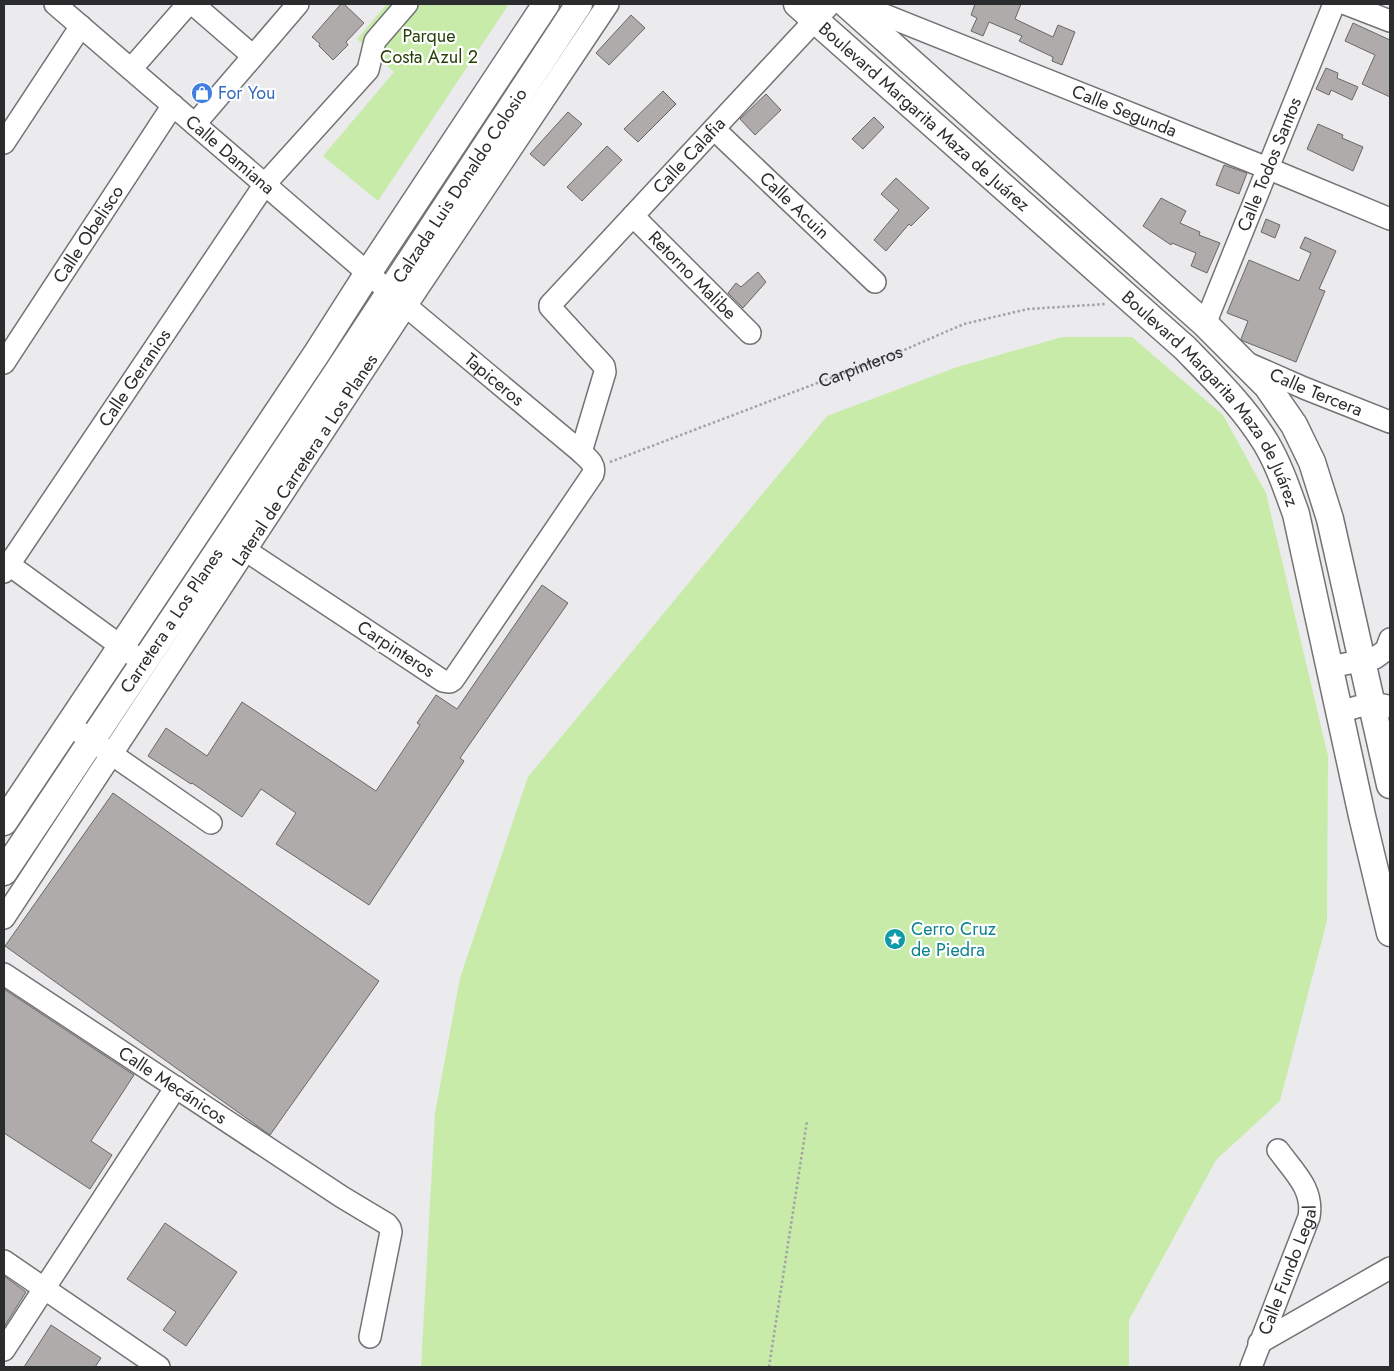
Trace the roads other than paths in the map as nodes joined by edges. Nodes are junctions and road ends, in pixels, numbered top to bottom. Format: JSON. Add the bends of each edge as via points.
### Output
{"nodes":[{"id":1,"x":188,"y":4,"type":"edge"},
{"id":2,"x":193,"y":4,"type":"edge"},
{"id":3,"x":298,"y":4,"type":"edge"},
{"id":4,"x":407,"y":4,"type":"edge"},
{"id":5,"x":546,"y":4,"type":"edge"},
{"id":6,"x":579,"y":4,"type":"edge"},
{"id":7,"x":608,"y":4,"type":"edge"},
{"id":8,"x":846,"y":4,"type":"edge"},
{"id":9,"x":857,"y":4,"type":"edge"},
{"id":10,"x":1334,"y":4,"type":"edge"},
{"id":11,"x":1346,"y":4,"type":"edge"},
{"id":12,"x":814,"y":9,"type":"edge"},
{"id":13,"x":71,"y":12,"type":"edge"},
{"id":14,"x":1390,"y":21,"type":"edge"},
{"id":15,"x":253,"y":56,"type":"junction"},
{"id":16,"x":131,"y":69,"type":"junction"},
{"id":17,"x":173,"y":105,"type":"junction"},
{"id":18,"x":195,"y":124,"type":"junction"},
{"id":19,"x":714,"y":129,"type":"junction"},
{"id":20,"x":4,"y":143,"type":"edge"},
{"id":21,"x":1267,"y":168,"type":"junction"},
{"id":22,"x":265,"y":184,"type":"junction"},
{"id":23,"x":633,"y":216,"type":"junction"},
{"id":24,"x":1390,"y":219,"type":"edge"},
{"id":25,"x":368,"y":273,"type":"junction"},
{"id":26,"x":875,"y":282,"type":"dead end"},
{"id":27,"x":398,"y":299,"type":"junction"},
{"id":28,"x":1205,"y":324,"type":"junction"},
{"id":29,"x":750,"y":333,"type":"dead end"},
{"id":30,"x":317,"y":353,"type":"joint"},
{"id":31,"x":1242,"y":360,"type":"junction"},
{"id":32,"x":4,"y":363,"type":"edge"},
{"id":33,"x":340,"y":368,"type":"joint"},
{"id":34,"x":1390,"y":422,"type":"edge"},
{"id":35,"x":581,"y":452,"type":"junction"},
{"id":36,"x":236,"y":544,"type":"junction"},
{"id":37,"x":5,"y":565,"type":"edge"},
{"id":38,"x":1390,"y":639,"type":"edge"},
{"id":39,"x":120,"y":646,"type":"junction"},
{"id":40,"x":1361,"y":662,"type":"junction"},
{"id":41,"x":144,"y":663,"type":"junction"},
{"id":42,"x":1330,"y":667,"type":"junction"},
{"id":43,"x":1380,"y":705,"type":"edge"},
{"id":44,"x":1340,"y":712,"type":"junction"},
{"id":45,"x":68,"y":724,"type":"junction"},
{"id":46,"x":101,"y":746,"type":"junction"},
{"id":47,"x":1390,"y":785,"type":"edge"},
{"id":48,"x":4,"y":822,"type":"edge"},
{"id":49,"x":211,"y":823,"type":"dead end"},
{"id":50,"x":4,"y":872,"type":"edge"},
{"id":51,"x":4,"y":918,"type":"edge"},
{"id":52,"x":1390,"y":933,"type":"edge"},
{"id":53,"x":4,"y":974,"type":"edge"},
{"id":54,"x":176,"y":1087,"type":"junction"},
{"id":55,"x":1278,"y":1150,"type":"dead end"},
{"id":56,"x":4,"y":1261,"type":"edge"},
{"id":57,"x":1390,"y":1268,"type":"edge"},
{"id":58,"x":45,"y":1289,"type":"junction"},
{"id":59,"x":370,"y":1337,"type":"dead end"},
{"id":60,"x":1260,"y":1343,"type":"junction"},
{"id":61,"x":4,"y":1350,"type":"edge"},
{"id":62,"x":159,"y":1367,"type":"edge"},
{"id":63,"x":1252,"y":1367,"type":"edge"}],
"edges":[{"from":1,"to":16,"type":"street"},
{"from":2,"to":15,"type":"street"},
{"from":3,"to":15,"type":"street"},
{"from":4,"to":22,"type":"street","name":"Calle Geranios","via":[[375,41],[368,70]]},
{"from":5,"to":25,"type":"main road","name":"Calzada Luis Donaldo Colosio"},
{"from":6,"to":27,"type":"main road","name":"Calzada Luis Donaldo Colosio"},
{"from":7,"to":27,"type":"street","name":"Lateral de Carretera a Los Planes"},
{"from":8,"to":28,"type":"main road","name":"Boulevard Margarita Maza de Juárez"},
{"from":9,"to":21,"type":"street","name":"Calle Segunda"},
{"from":10,"to":21,"type":"street","name":"Calle Todos Santos"},
{"from":11,"to":14,"type":"street"},
{"from":12,"to":19,"type":"street","name":"Calle Calafia"},
{"from":12,"to":42,"type":"main road","name":"Boulevard Margarita Maza de Juárez","via":[[1185,348],[1235,401],[1265,442],[1283,477],[1296,514]]},
{"from":13,"to":16,"type":"street","name":"Calle Damiana"},
{"from":13,"to":20,"type":"street"},
{"from":15,"to":18,"type":"street"},
{"from":16,"to":17,"type":"street","name":"Calle Damiana"},
{"from":17,"to":18,"type":"street","name":"Calle Damiana"},
{"from":17,"to":32,"type":"street","name":"Calle Obelisco"},
{"from":18,"to":22,"type":"street","name":"Calle Damiana"},
{"from":19,"to":23,"type":"street","name":"Calle Calafia"},
{"from":19,"to":26,"type":"street","name":"Calle Acuin"},
{"from":21,"to":24,"type":"street","name":"Calle Segunda"},
{"from":21,"to":28,"type":"street","name":"Calle Todos Santos"},
{"from":22,"to":25,"type":"street","name":"Calle Damiana"},
{"from":22,"to":37,"type":"street","name":"Calle Geranios"},
{"from":23,"to":29,"type":"street","name":"Retorno Malibe"},
{"from":23,"to":35,"type":"street","name":"Calle Calafia","via":[[550,303],[550,307],[604,366],[605,372]]},
{"from":25,"to":27,"type":"street","name":"Calle Damiana"},
{"from":25,"to":30,"type":"main road","name":"Calzada Luis Donaldo Colosio"},
{"from":27,"to":33,"type":"main road","name":"Calzada Luis Donaldo Colosio"},
{"from":27,"to":35,"type":"street","name":"Tapiceros"},
{"from":27,"to":36,"type":"street","name":"Lateral de Carretera a Los Planes"},
{"from":28,"to":31,"type":"main road","name":"Boulevard Margarita Maza de Juárez"},
{"from":30,"to":39,"type":"main road","name":"Carretera a Los Planes"},
{"from":31,"to":34,"type":"street","name":"Calle Tercera"},
{"from":31,"to":40,"type":"main road","name":"Boulevard Margarita Maza de Juárez","via":[[1267,386],[1289,417],[1312,462],[1330,519]]},
{"from":33,"to":36,"type":"main road","name":"Carretera a Los Planes"},
{"from":35,"to":36,"type":"street","name":"Carpinteros","via":[[593,464],[593,474],[450,682]]},
{"from":36,"to":41,"type":"main road","name":"Carretera a Los Planes"},
{"from":36,"to":46,"type":"street","name":"Lateral de Carretera a Los Planes"},
{"from":37,"to":39,"type":"street"},
{"from":38,"to":40,"type":"street","via":[[1381,654]]},
{"from":39,"to":41,"type":"street"},
{"from":39,"to":45,"type":"main road","name":"Carretera a Los Planes"},
{"from":40,"to":42,"type":"street"},
{"from":40,"to":43,"type":"main road","name":"Boulevard Margarita Maza de Juárez"},
{"from":41,"to":46,"type":"main road","name":"Carretera a Los Planes"},
{"from":42,"to":44,"type":"main road","name":"Boulevard Margarita Maza de Juárez"},
{"from":43,"to":44,"type":"street"},
{"from":43,"to":47,"type":"main road","name":"Boulevard Margarita Maza de Juárez"},
{"from":44,"to":52,"type":"main road","name":"Boulevard Margarita Maza de Juárez"},
{"from":45,"to":46,"type":"street"},
{"from":45,"to":48,"type":"main road","name":"Carretera a Los Planes"},
{"from":46,"to":49,"type":"street"},
{"from":46,"to":50,"type":"main road","name":"Carretera a Los Planes"},
{"from":46,"to":51,"type":"street","name":"Lateral de Carretera a Los Planes"},
{"from":53,"to":54,"type":"street","name":"Calle Mecánicos"},
{"from":54,"to":58,"type":"street"},
{"from":54,"to":59,"type":"street","name":"Calle Mecánicos","via":[[387,1224],[390,1228]]},
{"from":55,"to":60,"type":"street","name":"Calle Fundo Legal","via":[[1308,1190],[1311,1208]]},
{"from":56,"to":58,"type":"street"},
{"from":57,"to":60,"type":"street"},
{"from":58,"to":61,"type":"street"},
{"from":58,"to":62,"type":"street"},
{"from":60,"to":63,"type":"street","name":"Calle Fundo Legal"}]}
